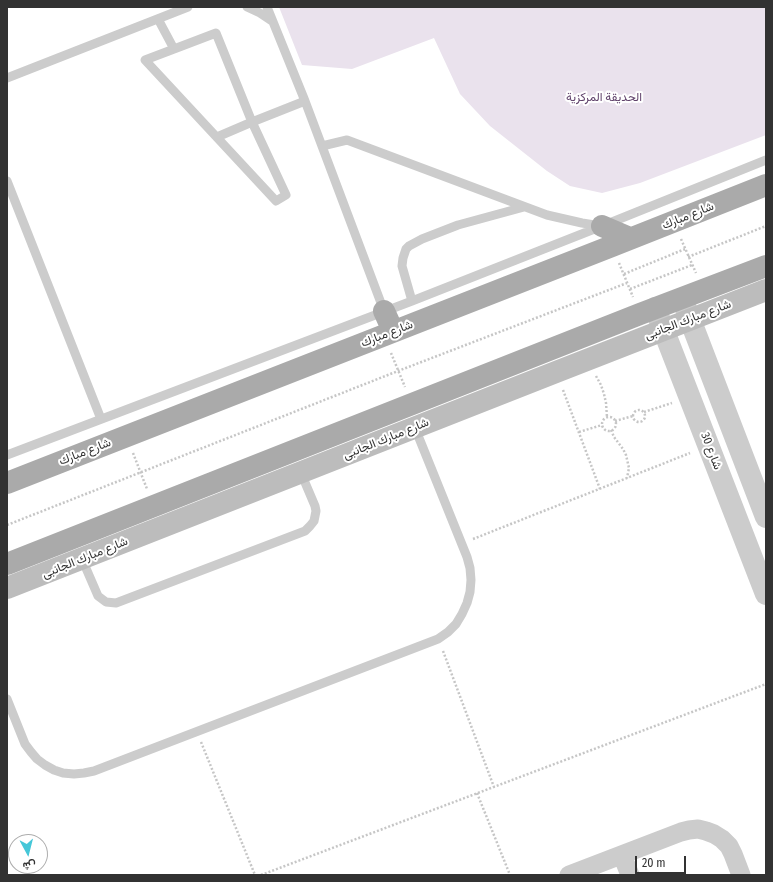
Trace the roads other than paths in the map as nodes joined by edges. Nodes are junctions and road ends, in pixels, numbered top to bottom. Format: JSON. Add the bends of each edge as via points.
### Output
{"nodes":[{"id":1,"x":188,"y":7,"type":"edge"},
{"id":2,"x":247,"y":7,"type":"edge"},
{"id":3,"x":267,"y":7,"type":"edge"},
{"id":4,"x":158,"y":19,"type":"junction"},
{"id":5,"x":272,"y":21,"type":"junction"},
{"id":6,"x":174,"y":49,"type":"junction"},
{"id":7,"x":7,"y":78,"type":"edge"},
{"id":8,"x":305,"y":101,"type":"junction"},
{"id":9,"x":252,"y":122,"type":"junction"},
{"id":10,"x":217,"y":137,"type":"junction"},
{"id":11,"x":322,"y":146,"type":"junction"},
{"id":12,"x":766,"y":160,"type":"edge"},
{"id":13,"x":7,"y":181,"type":"edge"},
{"id":14,"x":766,"y":185,"type":"edge"},
{"id":15,"x":524,"y":206,"type":"junction"},
{"id":16,"x":602,"y":226,"type":"junction"},
{"id":17,"x":621,"y":242,"type":"junction"},
{"id":18,"x":766,"y":266,"type":"edge"},
{"id":19,"x":766,"y":290,"type":"edge"},
{"id":20,"x":682,"y":298,"type":"junction"},
{"id":21,"x":412,"y":301,"type":"junction"},
{"id":22,"x":384,"y":311,"type":"junction"},
{"id":23,"x":648,"y":311,"type":"junction"},
{"id":24,"x":690,"y":320,"type":"junction"},
{"id":25,"x":664,"y":330,"type":"junction"},
{"id":26,"x":389,"y":333,"type":"junction"},
{"id":27,"x":101,"y":419,"type":"junction"},
{"id":28,"x":415,"y":427,"type":"junction"},
{"id":29,"x":7,"y":455,"type":"edge"},
{"id":30,"x":301,"y":473,"type":"junction"},
{"id":31,"x":7,"y":483,"type":"edge"},
{"id":32,"x":766,"y":517,"type":"edge"},
{"id":33,"x":82,"y":559,"type":"junction"},
{"id":34,"x":7,"y":564,"type":"edge"},
{"id":35,"x":7,"y":588,"type":"edge"},
{"id":36,"x":766,"y":594,"type":"edge"},
{"id":37,"x":7,"y":699,"type":"edge"},
{"id":38,"x":622,"y":855,"type":"junction"},
{"id":39,"x":569,"y":875,"type":"edge"},
{"id":40,"x":630,"y":875,"type":"edge"},
{"id":41,"x":741,"y":875,"type":"edge"}],
"edges":[{"from":1,"to":4,"type":"lane"},
{"from":2,"to":5,"type":"lane"},
{"from":3,"to":5,"type":"lane"},
{"from":4,"to":6,"type":"lane"},
{"from":4,"to":7,"type":"lane"},
{"from":5,"to":8,"type":"lane"},
{"from":6,"to":9,"type":"lane","via":[[216,33]]},
{"from":6,"to":10,"type":"lane","via":[[145,60]]},
{"from":8,"to":9,"type":"lane"},
{"from":8,"to":11,"type":"lane"},
{"from":9,"to":10,"type":"lane"},
{"from":9,"to":10,"type":"lane","via":[[286,195],[276,201]]},
{"from":11,"to":15,"type":"lane","via":[[347,140]]},
{"from":11,"to":22,"type":"lane"},
{"from":12,"to":16,"type":"lane"},
{"from":13,"to":27,"type":"lane"},
{"from":14,"to":17,"type":"main road","name":"شارع مبارك"},
{"from":15,"to":16,"type":"lane","via":[[547,215]]},
{"from":15,"to":21,"type":"lane","via":[[458,225],[409,246],[402,266]]},
{"from":16,"to":17,"type":"main road"},
{"from":16,"to":21,"type":"lane"},
{"from":17,"to":26,"type":"main road","name":"شارع مبارك"},
{"from":18,"to":20,"type":"main road"},
{"from":19,"to":24,"type":"main road","name":"شارع مبارك الجانبى"},
{"from":20,"to":23,"type":"main road"},
{"from":20,"to":24,"type":"street"},
{"from":21,"to":22,"type":"lane"},
{"from":22,"to":26,"type":"main road"},
{"from":22,"to":27,"type":"lane"},
{"from":23,"to":25,"type":"street","name":"شارع 30"},
{"from":23,"to":34,"type":"main road"},
{"from":24,"to":25,"type":"main road","name":"شارع مبارك الجانبى"},
{"from":24,"to":32,"type":"street"},
{"from":25,"to":28,"type":"main road","name":"شارع مبارك الجانبى"},
{"from":25,"to":36,"type":"street","name":"شارع 30"},
{"from":26,"to":31,"type":"main road","name":"شارع مبارك"},
{"from":27,"to":29,"type":"lane"},
{"from":28,"to":30,"type":"main road","name":"شارع مبارك الجانبى"},
{"from":28,"to":37,"type":"lane","via":[[468,557],[470,568],[470,592],[467,603],[459,619],[438,639],[84,774],[63,773],[37,759],[26,744]]},
{"from":30,"to":33,"type":"main road","name":"شارع مبارك الجانبى"},
{"from":30,"to":33,"type":"lane","via":[[316,511],[310,526],[297,534],[116,603],[106,602],[98,596]]},
{"from":33,"to":35,"type":"main road","name":"شارع مبارك الجانبى"},
{"from":38,"to":39,"type":"street"},
{"from":38,"to":40,"type":"street"},
{"from":38,"to":41,"type":"street","via":[[681,832],[702,830],[714,834],[729,846]]}]}
